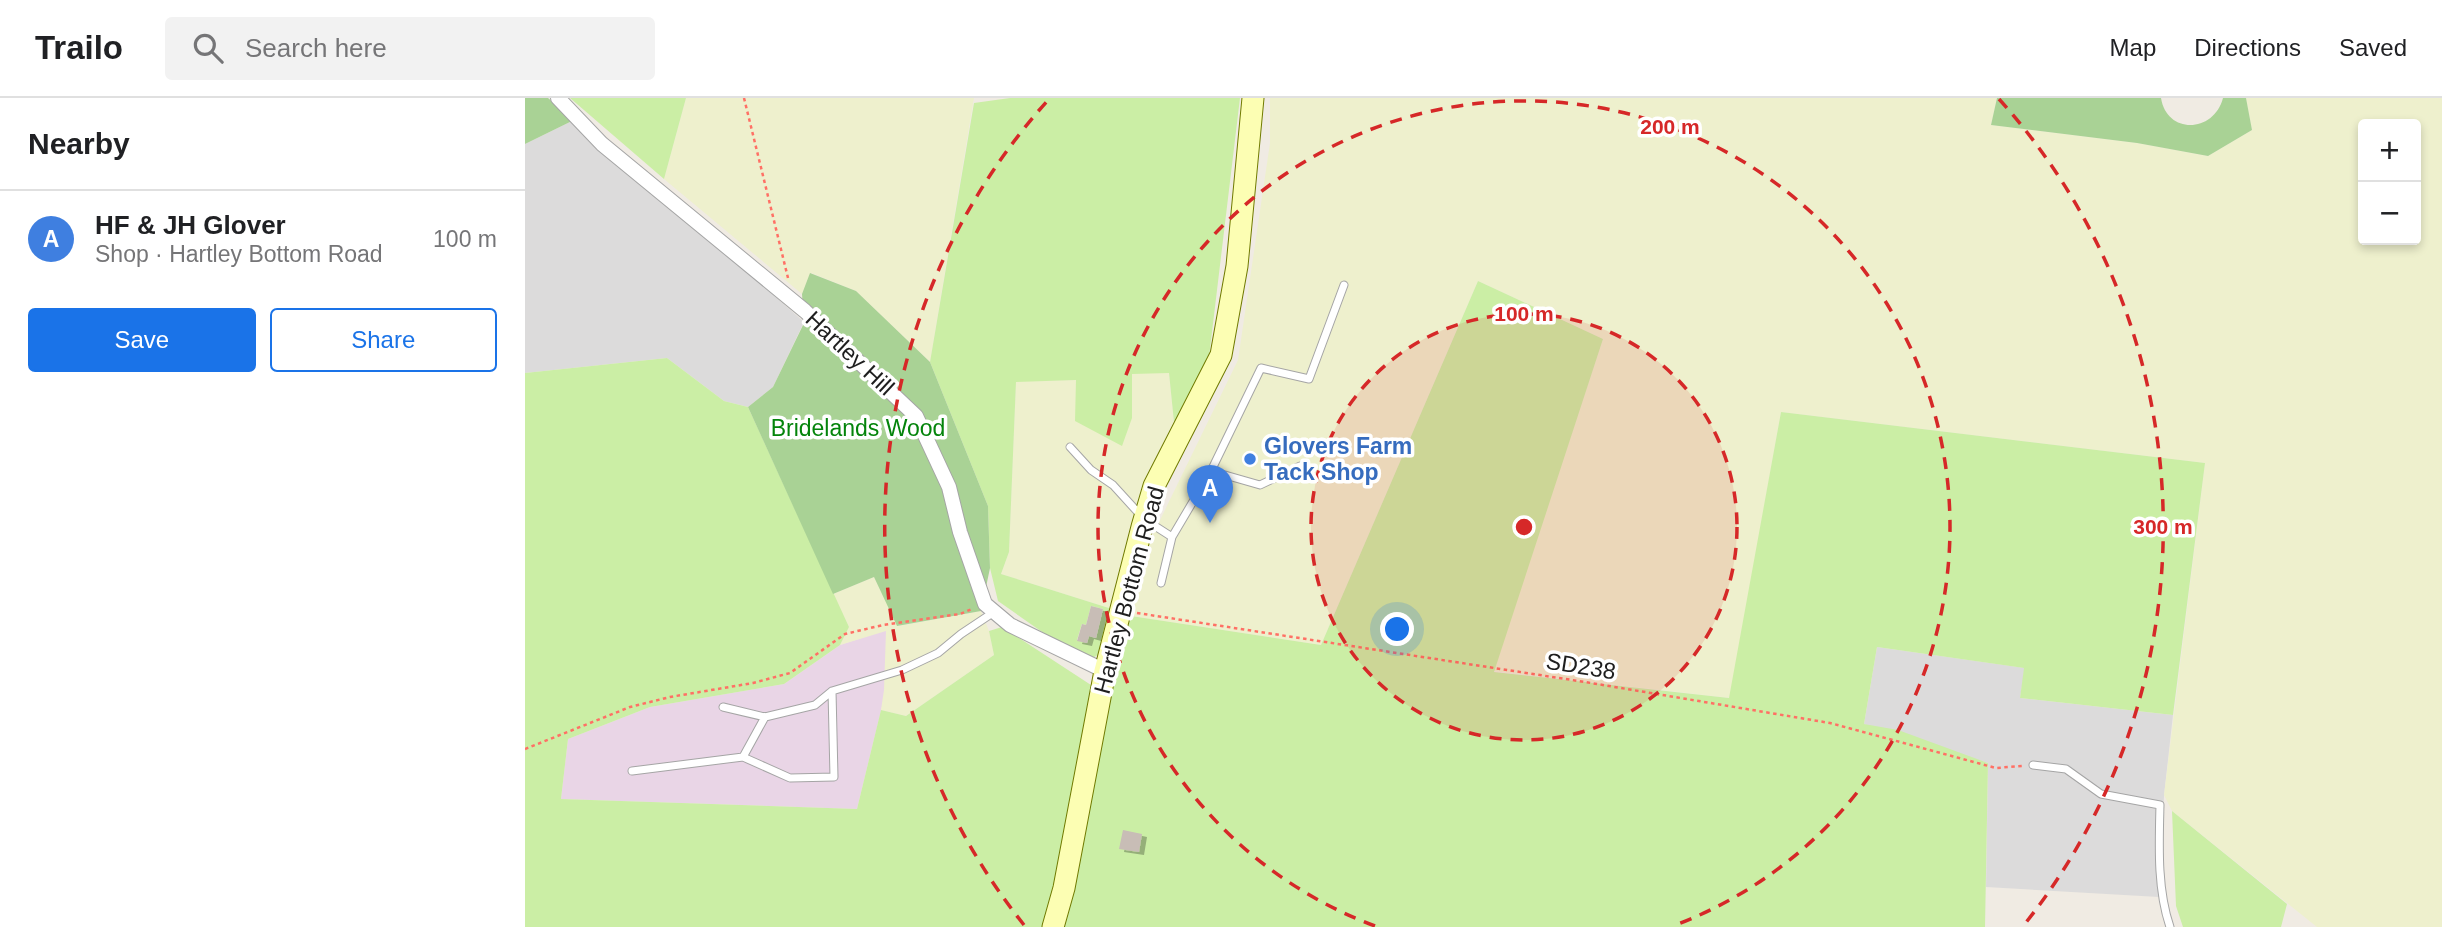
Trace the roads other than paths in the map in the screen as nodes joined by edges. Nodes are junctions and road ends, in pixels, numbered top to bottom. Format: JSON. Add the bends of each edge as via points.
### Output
{"nodes":[{"id":1,"x":558,"y":98,"type":"edge"},
{"id":2,"x":1253,"y":98,"type":"edge"},
{"id":3,"x":1343,"y":285,"type":"dead end"},
{"id":4,"x":1070,"y":447,"type":"dead end"},
{"id":5,"x":1300,"y":466,"type":"dead end"},
{"id":6,"x":1211,"y":471,"type":"junction"},
{"id":7,"x":1144,"y":519,"type":"junction"},
{"id":8,"x":1172,"y":537,"type":"junction"},
{"id":9,"x":1161,"y":583,"type":"dead end"},
{"id":10,"x":990,"y":608,"type":"junction"},
{"id":11,"x":1105,"y":671,"type":"junction"},
{"id":12,"x":832,"y":691,"type":"junction"},
{"id":13,"x":723,"y":707,"type":"dead end"},
{"id":14,"x":765,"y":717,"type":"junction"},
{"id":15,"x":743,"y":757,"type":"junction"},
{"id":16,"x":2033,"y":765,"type":"road end"},
{"id":17,"x":632,"y":771,"type":"dead end"},
{"id":18,"x":1053,"y":927,"type":"edge"},
{"id":19,"x":2170,"y":927,"type":"edge"}],
"edges":[{"from":1,"to":10,"type":"street","name":"Hartley Hill","via":[[603,144],[788,297],[916,416],[949,487],[960,532]]},
{"from":2,"to":7,"type":"street","name":"Hartley Bottom Road","via":[[1237,266],[1221,355],[1154,486]]},
{"from":3,"to":6,"type":"lane","via":[[1309,379],[1261,368]]},
{"from":4,"to":7,"type":"lane"},
{"from":5,"to":6,"type":"lane","via":[[1260,485]]},
{"from":6,"to":8,"type":"lane"},
{"from":7,"to":8,"type":"lane"},
{"from":7,"to":11,"type":"street","name":"Hartley Bottom Road"},
{"from":8,"to":9,"type":"lane"},
{"from":10,"to":11,"type":"street","via":[[1010,625]]},
{"from":10,"to":12,"type":"lane","via":[[938,653],[902,670]]},
{"from":11,"to":18,"type":"street","name":"Hartley Bottom Road","via":[[1065,888]]},
{"from":12,"to":14,"type":"lane","via":[[815,705]]},
{"from":12,"to":15,"type":"lane","via":[[834,776],[790,778]]},
{"from":13,"to":14,"type":"lane"},
{"from":14,"to":15,"type":"lane"},
{"from":15,"to":17,"type":"lane"},
{"from":16,"to":19,"type":"lane","via":[[2066,769],[2101,794],[2160,805],[2160,860]]}]}
